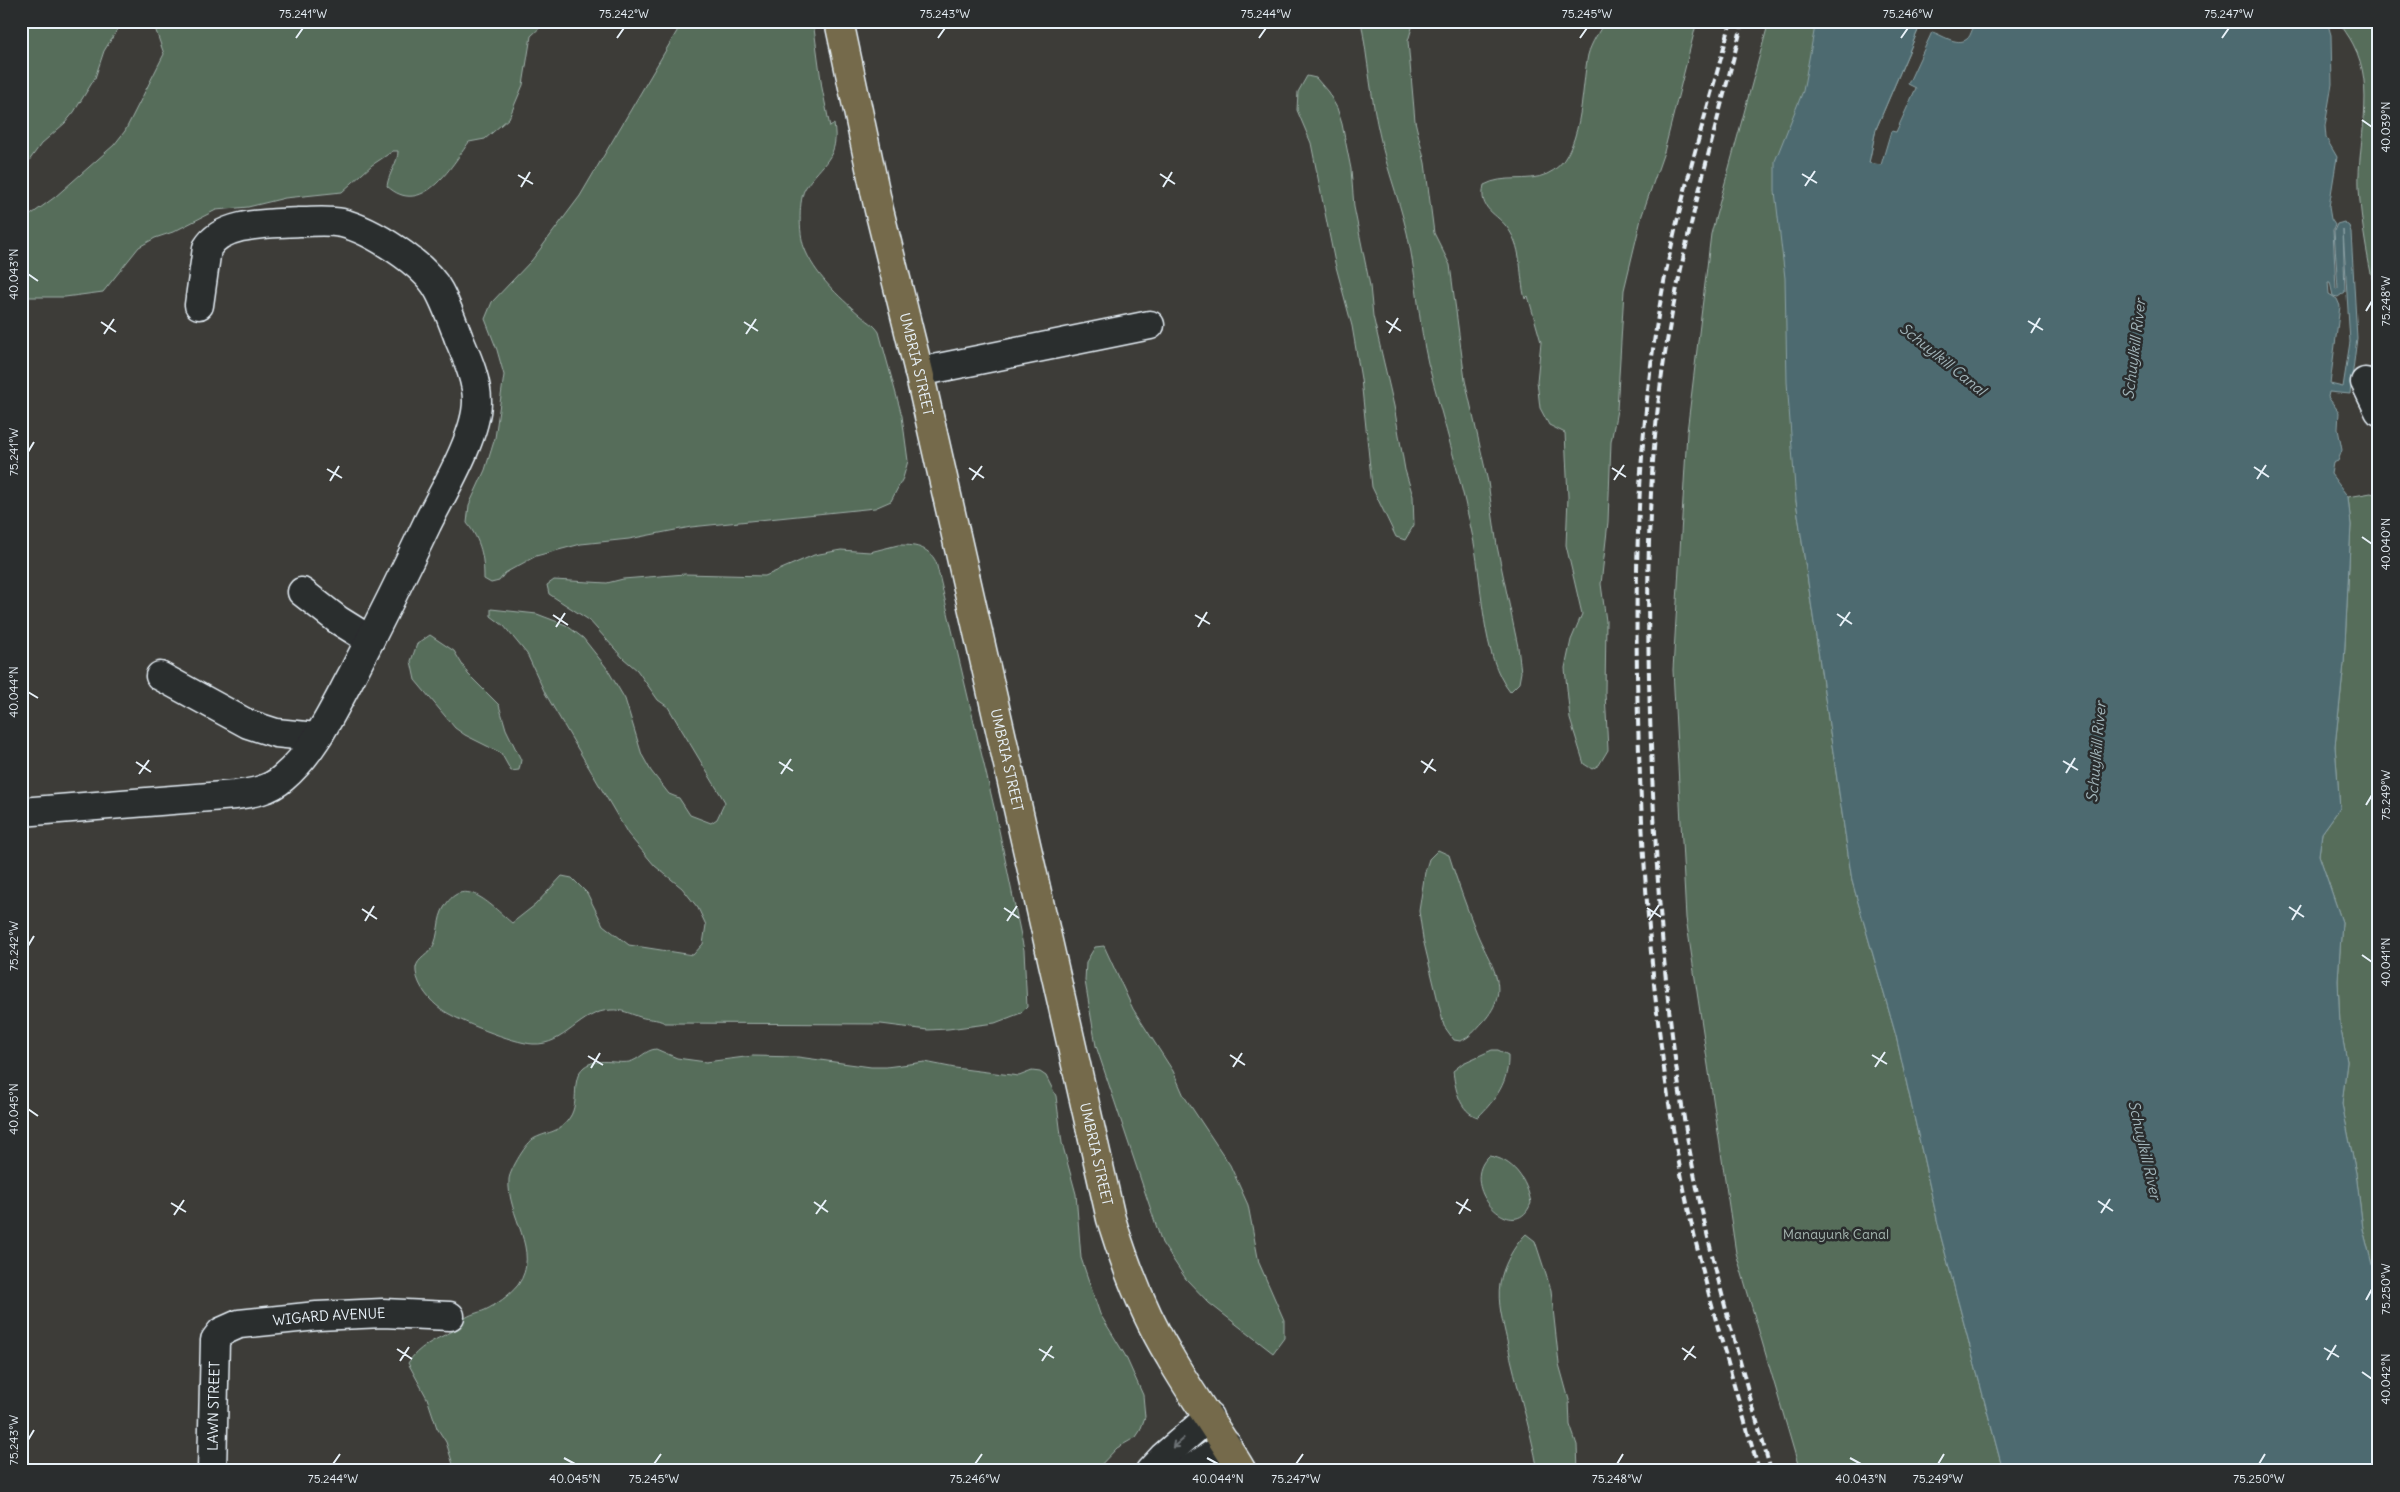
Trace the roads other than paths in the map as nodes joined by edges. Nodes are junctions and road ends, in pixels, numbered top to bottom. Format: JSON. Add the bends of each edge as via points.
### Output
{"nodes":[{"id":1,"x":839,"y":21,"type":"edge"},
{"id":2,"x":199,"y":305,"type":"dead end"},
{"id":3,"x":1150,"y":325,"type":"dead end"},
{"id":4,"x":919,"y":372,"type":"junction"},
{"id":5,"x":2366,"y":382,"type":"dead end"},
{"id":6,"x":2379,"y":412,"type":"edge"},
{"id":7,"x":302,"y":592,"type":"dead end"},
{"id":8,"x":370,"y":640,"type":"junction"},
{"id":9,"x":160,"y":676,"type":"dead end"},
{"id":10,"x":316,"y":737,"type":"junction"},
{"id":11,"x":21,"y":812,"type":"edge"},
{"id":12,"x":450,"y":1316,"type":"dead end"},
{"id":13,"x":215,"y":1340,"type":"joint"},
{"id":14,"x":1209,"y":1417,"type":"junction"},
{"id":15,"x":1227,"y":1445,"type":"junction"},
{"id":16,"x":212,"y":1471,"type":"edge"},
{"id":17,"x":1150,"y":1471,"type":"edge"},
{"id":18,"x":1187,"y":1471,"type":"edge"},
{"id":19,"x":1242,"y":1471,"type":"edge"}],
"edges":[{"from":1,"to":4,"type":"main road","name":"UMBRIA STREET","via":[[879,210]]},
{"from":2,"to":8,"type":"street","via":[[207,248],[217,236],[247,227],[297,222],[329,221],[354,227],[384,242],[415,265],[439,290],[466,357],[477,400],[475,417],[460,456]]},
{"from":3,"to":4,"type":"street"},
{"from":4,"to":14,"type":"main road","name":"UMBRIA STREET","via":[[1111,1220],[1149,1318]]},
{"from":5,"to":6,"type":"street"},
{"from":7,"to":8,"type":"street"},
{"from":8,"to":10,"type":"street"},
{"from":9,"to":10,"type":"street","via":[[248,724],[276,732]]},
{"from":10,"to":11,"type":"street","via":[[282,780],[261,790],[235,795]]},
{"from":12,"to":13,"type":"street","name":"WIGARD AVENUE","via":[[383,1313],[317,1316],[240,1324],[221,1332]]},
{"from":13,"to":16,"type":"street","name":"LAWN STREET"},
{"from":14,"to":15,"type":"main road","name":"UMBRIA STREET"},
{"from":14,"to":17,"type":"street","one_way":true},
{"from":15,"to":18,"type":"street"},
{"from":15,"to":19,"type":"main road","name":"UMBRIA STREET"}]}
